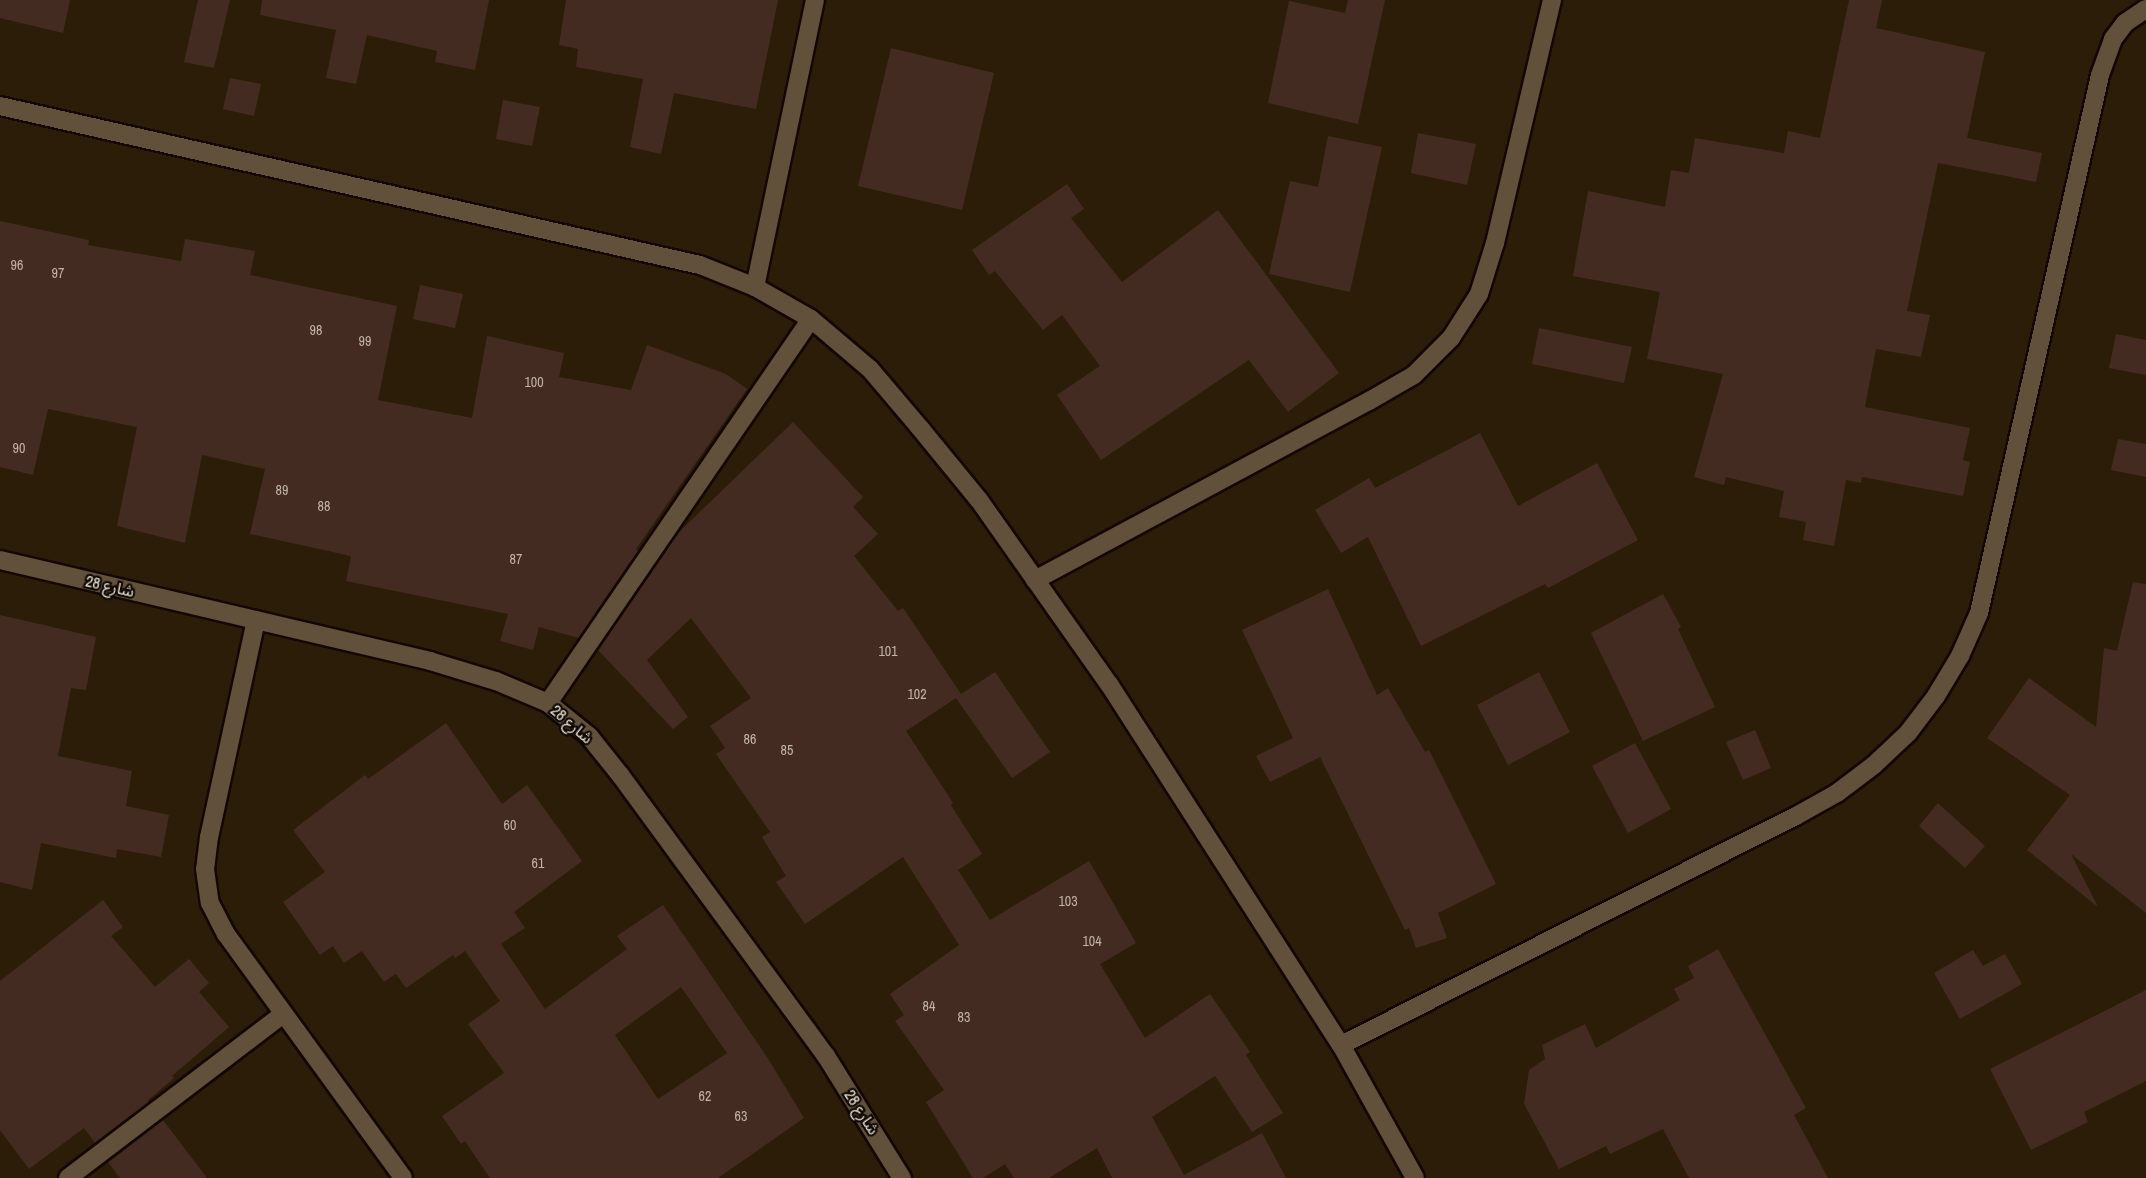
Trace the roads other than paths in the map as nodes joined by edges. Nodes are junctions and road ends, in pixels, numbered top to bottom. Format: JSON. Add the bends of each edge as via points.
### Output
{"nodes":[{"id":1,"x":815,"y":0,"type":"edge"},
{"id":2,"x":1552,"y":0,"type":"edge"},
{"id":3,"x":2146,"y":9,"type":"edge"},
{"id":4,"x":0,"y":106,"type":"edge"},
{"id":5,"x":755,"y":287,"type":"junction"},
{"id":6,"x":811,"y":319,"type":"junction"},
{"id":7,"x":0,"y":560,"type":"edge"},
{"id":8,"x":1035,"y":580,"type":"junction"},
{"id":9,"x":256,"y":620,"type":"junction"},
{"id":10,"x":548,"y":703,"type":"junction"},
{"id":11,"x":283,"y":1014,"type":"junction"},
{"id":12,"x":1341,"y":1045,"type":"junction"},
{"id":13,"x":68,"y":1178,"type":"edge"},
{"id":14,"x":403,"y":1178,"type":"edge"},
{"id":15,"x":902,"y":1178,"type":"edge"},
{"id":16,"x":1415,"y":1178,"type":"edge"}],
"edges":[{"from":1,"to":5,"type":"street"},
{"from":2,"to":8,"type":"street","via":[[1495,243],[1479,294],[1451,338],[1414,375]]},
{"from":3,"to":12,"type":"street","via":[[2125,23],[2113,39],[2100,75],[1979,613],[1960,656],[1908,733],[1837,793],[1796,816]]},
{"from":4,"to":5,"type":"street","via":[[700,265]]},
{"from":5,"to":6,"type":"street"},
{"from":6,"to":8,"type":"street","via":[[870,369],[979,500]]},
{"from":6,"to":10,"type":"street"},
{"from":7,"to":9,"type":"street","name":"شارع 28"},
{"from":8,"to":12,"type":"street","via":[[1109,684]]},
{"from":9,"to":10,"type":"street","name":"شارع 28","via":[[430,661],[496,681]]},
{"from":9,"to":11,"type":"street","via":[[205,868],[210,903],[226,934]]},
{"from":10,"to":15,"type":"street","name":"شارع 28","via":[[589,736],[621,776],[826,1056]]},
{"from":11,"to":13,"type":"street"},
{"from":11,"to":14,"type":"street"},
{"from":12,"to":16,"type":"street"}]}
